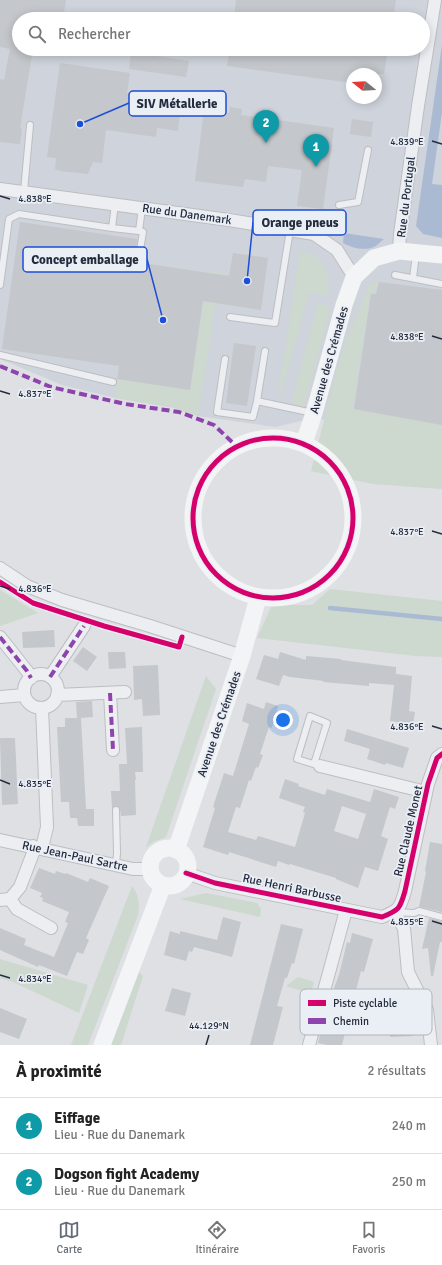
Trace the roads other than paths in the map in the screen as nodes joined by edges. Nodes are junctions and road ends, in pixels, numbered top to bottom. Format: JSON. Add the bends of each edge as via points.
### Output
{"nodes":[{"id":1,"x":434,"y":0,"type":"edge"},
{"id":2,"x":430,"y":26,"type":"edge"},
{"id":3,"x":426,"y":56,"type":"edge"},
{"id":4,"x":30,"y":124,"type":"dead end"},
{"id":5,"x":368,"y":150,"type":"dead end"},
{"id":6,"x":0,"y":189,"type":"edge"},
{"id":7,"x":24,"y":191,"type":"junction"},
{"id":8,"x":115,"y":204,"type":"junction"},
{"id":9,"x":339,"y":206,"type":"dead end"},
{"id":10,"x":142,"y":208,"type":"junction"},
{"id":11,"x":112,"y":228,"type":"junction"},
{"id":12,"x":290,"y":230,"type":"junction"},
{"id":13,"x":139,"y":231,"type":"junction"},
{"id":14,"x":140,"y":250,"type":"dead end"},
{"id":15,"x":408,"y":252,"type":"junction"},
{"id":16,"x":442,"y":255,"type":"edge"},
{"id":17,"x":395,"y":275,"type":"dead end"},
{"id":18,"x":354,"y":277,"type":"junction"},
{"id":19,"x":413,"y":278,"type":"junction"},
{"id":20,"x":442,"y":284,"type":"edge"},
{"id":21,"x":0,"y":285,"type":"edge"},
{"id":22,"x":230,"y":317,"type":"dead end"},
{"id":23,"x":265,"y":351,"type":"dead end"},
{"id":24,"x":0,"y":355,"type":"edge"},
{"id":25,"x":225,"y":359,"type":"dead end"},
{"id":26,"x":113,"y":382,"type":"dead end"},
{"id":27,"x":257,"y":401,"type":"junction"},
{"id":28,"x":314,"y":413,"type":"junction"},
{"id":29,"x":304,"y":443,"type":"junction"},
{"id":30,"x":0,"y":568,"type":"edge"},
{"id":31,"x":258,"y":598,"type":"junction"},
{"id":32,"x":84,"y":626,"type":"dead end"},
{"id":33,"x":0,"y":637,"type":"edge"},
{"id":34,"x":242,"y":656,"type":"junction"},
{"id":35,"x":50,"y":677,"type":"junction"},
{"id":36,"x":31,"y":678,"type":"junction"},
{"id":37,"x":125,"y":692,"type":"dead end"},
{"id":38,"x":110,"y":693,"type":"junction"},
{"id":39,"x":24,"y":695,"type":"junction"},
{"id":40,"x":57,"y":695,"type":"junction"},
{"id":41,"x":0,"y":697,"type":"edge"},
{"id":42,"x":42,"y":708,"type":"junction"},
{"id":43,"x":113,"y":750,"type":"dead end"},
{"id":44,"x":442,"y":754,"type":"edge"},
{"id":45,"x":317,"y":765,"type":"junction"},
{"id":46,"x":426,"y":792,"type":"junction"},
{"id":47,"x":116,"y":810,"type":"dead end"},
{"id":48,"x":0,"y":840,"type":"edge"},
{"id":49,"x":38,"y":847,"type":"junction"},
{"id":50,"x":176,"y":850,"type":"junction"},
{"id":51,"x":116,"y":865,"type":"junction"},
{"id":52,"x":150,"y":869,"type":"junction"},
{"id":53,"x":186,"y":873,"type":"junction"},
{"id":54,"x":163,"y":885,"type":"junction"},
{"id":55,"x":5,"y":899,"type":"edge"},
{"id":56,"x":346,"y":910,"type":"junction"},
{"id":57,"x":394,"y":912,"type":"junction"},
{"id":58,"x":442,"y":917,"type":"edge"},
{"id":59,"x":51,"y":928,"type":"dead end"},
{"id":60,"x":324,"y":989,"type":"edge"},
{"id":61,"x":416,"y":989,"type":"edge"},
{"id":62,"x":312,"y":1035,"type":"edge"},
{"id":63,"x":430,"y":1035,"type":"edge"},
{"id":64,"x":102,"y":1045,"type":"edge"},
{"id":65,"x":309,"y":1045,"type":"edge"},
{"id":66,"x":431,"y":1045,"type":"edge"}],
"edges":[{"from":1,"to":2,"type":"street","name":"Rue du Portugal"},
{"from":3,"to":15,"type":"street","name":"Rue du Portugal","via":[[400,234]]},
{"from":4,"to":7,"type":"lane"},
{"from":5,"to":9,"type":"lane","via":[[358,202]]},
{"from":6,"to":7,"type":"street","name":"Rue du Danemark"},
{"from":7,"to":8,"type":"street","name":"Rue du Danemark"},
{"from":8,"to":10,"type":"street","name":"Rue du Danemark"},
{"from":8,"to":11,"type":"lane"},
{"from":10,"to":12,"type":"street","name":"Rue du Danemark"},
{"from":10,"to":13,"type":"lane"},
{"from":11,"to":13,"type":"lane"},
{"from":11,"to":21,"type":"lane","via":[[19,214],[9,219]]},
{"from":12,"to":18,"type":"street","name":"Rue du Danemark","via":[[314,234],[337,250]]},
{"from":12,"to":22,"type":"lane","via":[[275,323]]},
{"from":13,"to":14,"type":"lane","via":[[143,232]]},
{"from":15,"to":16,"type":"street"},
{"from":15,"to":18,"type":"street","via":[[374,258]]},
{"from":15,"to":19,"type":"lane"},
{"from":17,"to":19,"type":"lane"},
{"from":18,"to":28,"type":"street","name":"Avenue des Crémades"},
{"from":19,"to":20,"type":"lane"},
{"from":23,"to":27,"type":"lane"},
{"from":24,"to":26,"type":"lane"},
{"from":25,"to":27,"type":"lane","via":[[216,412],[253,417]]},
{"from":27,"to":28,"type":"lane"},
{"from":28,"to":29,"type":"street","name":"Avenue des Crémades"},
{"from":29,"to":31,"type":"street","via":[[326,458],[343,479],[352,504],[352,531],[344,555],[329,576],[308,590],[284,598]]},
{"from":29,"to":31,"type":"street","via":[[272,437],[240,444],[213,464],[196,492],[192,526],[203,559],[226,584]]},
{"from":30,"to":34,"type":"street","via":[[26,586],[62,600]]},
{"from":31,"to":34,"type":"street","name":"Avenue des Crémades"},
{"from":32,"to":35,"type":"street"},
{"from":33,"to":36,"type":"street"},
{"from":34,"to":50,"type":"street","name":"Avenue des Crémades"},
{"from":35,"to":36,"type":"street","via":[[40,674]]},
{"from":35,"to":40,"type":"street","via":[[58,690]]},
{"from":36,"to":39,"type":"street","via":[[25,685]]},
{"from":37,"to":38,"type":"street"},
{"from":38,"to":40,"type":"street"},
{"from":38,"to":43,"type":"street"},
{"from":39,"to":41,"type":"street"},
{"from":39,"to":42,"type":"street","via":[[33,706]]},
{"from":40,"to":42,"type":"street","via":[[52,704]]},
{"from":42,"to":49,"type":"street","via":[[47,827]]},
{"from":44,"to":46,"type":"street","name":"Rue Claude Monet","via":[[437,758]]},
{"from":45,"to":45,"type":"lane","via":[[327,723],[310,716],[297,759]]},
{"from":45,"to":46,"type":"street"},
{"from":46,"to":57,"type":"street","name":"Rue Claude Monet","via":[[405,891],[400,906]]},
{"from":47,"to":51,"type":"lane"},
{"from":48,"to":49,"type":"street","name":"Rue Jean-Paul Sartre"},
{"from":49,"to":51,"type":"street","name":"Rue Jean-Paul Sartre"},
{"from":49,"to":55,"type":"street","via":[[33,853],[20,887]]},
{"from":50,"to":52,"type":"street","via":[[165,849],[156,854]]},
{"from":50,"to":53,"type":"street","via":[[184,857]]},
{"from":51,"to":52,"type":"street","name":"Rue Jean-Paul Sartre"},
{"from":52,"to":54,"type":"street","via":[[154,879]]},
{"from":53,"to":54,"type":"street","via":[[177,884]]},
{"from":53,"to":56,"type":"street","name":"Rue Henri Barbusse","via":[[215,883]]},
{"from":54,"to":64,"type":"street"},
{"from":55,"to":59,"type":"street","via":[[17,909]]},
{"from":56,"to":57,"type":"street","name":"Rue Henri Barbusse","via":[[382,917]]},
{"from":56,"to":60,"type":"street"},
{"from":57,"to":58,"type":"lane","via":[[419,912]]},
{"from":57,"to":61,"type":"street","via":[[404,928],[408,972]]},
{"from":62,"to":65,"type":"street"},
{"from":63,"to":66,"type":"street"}]}
